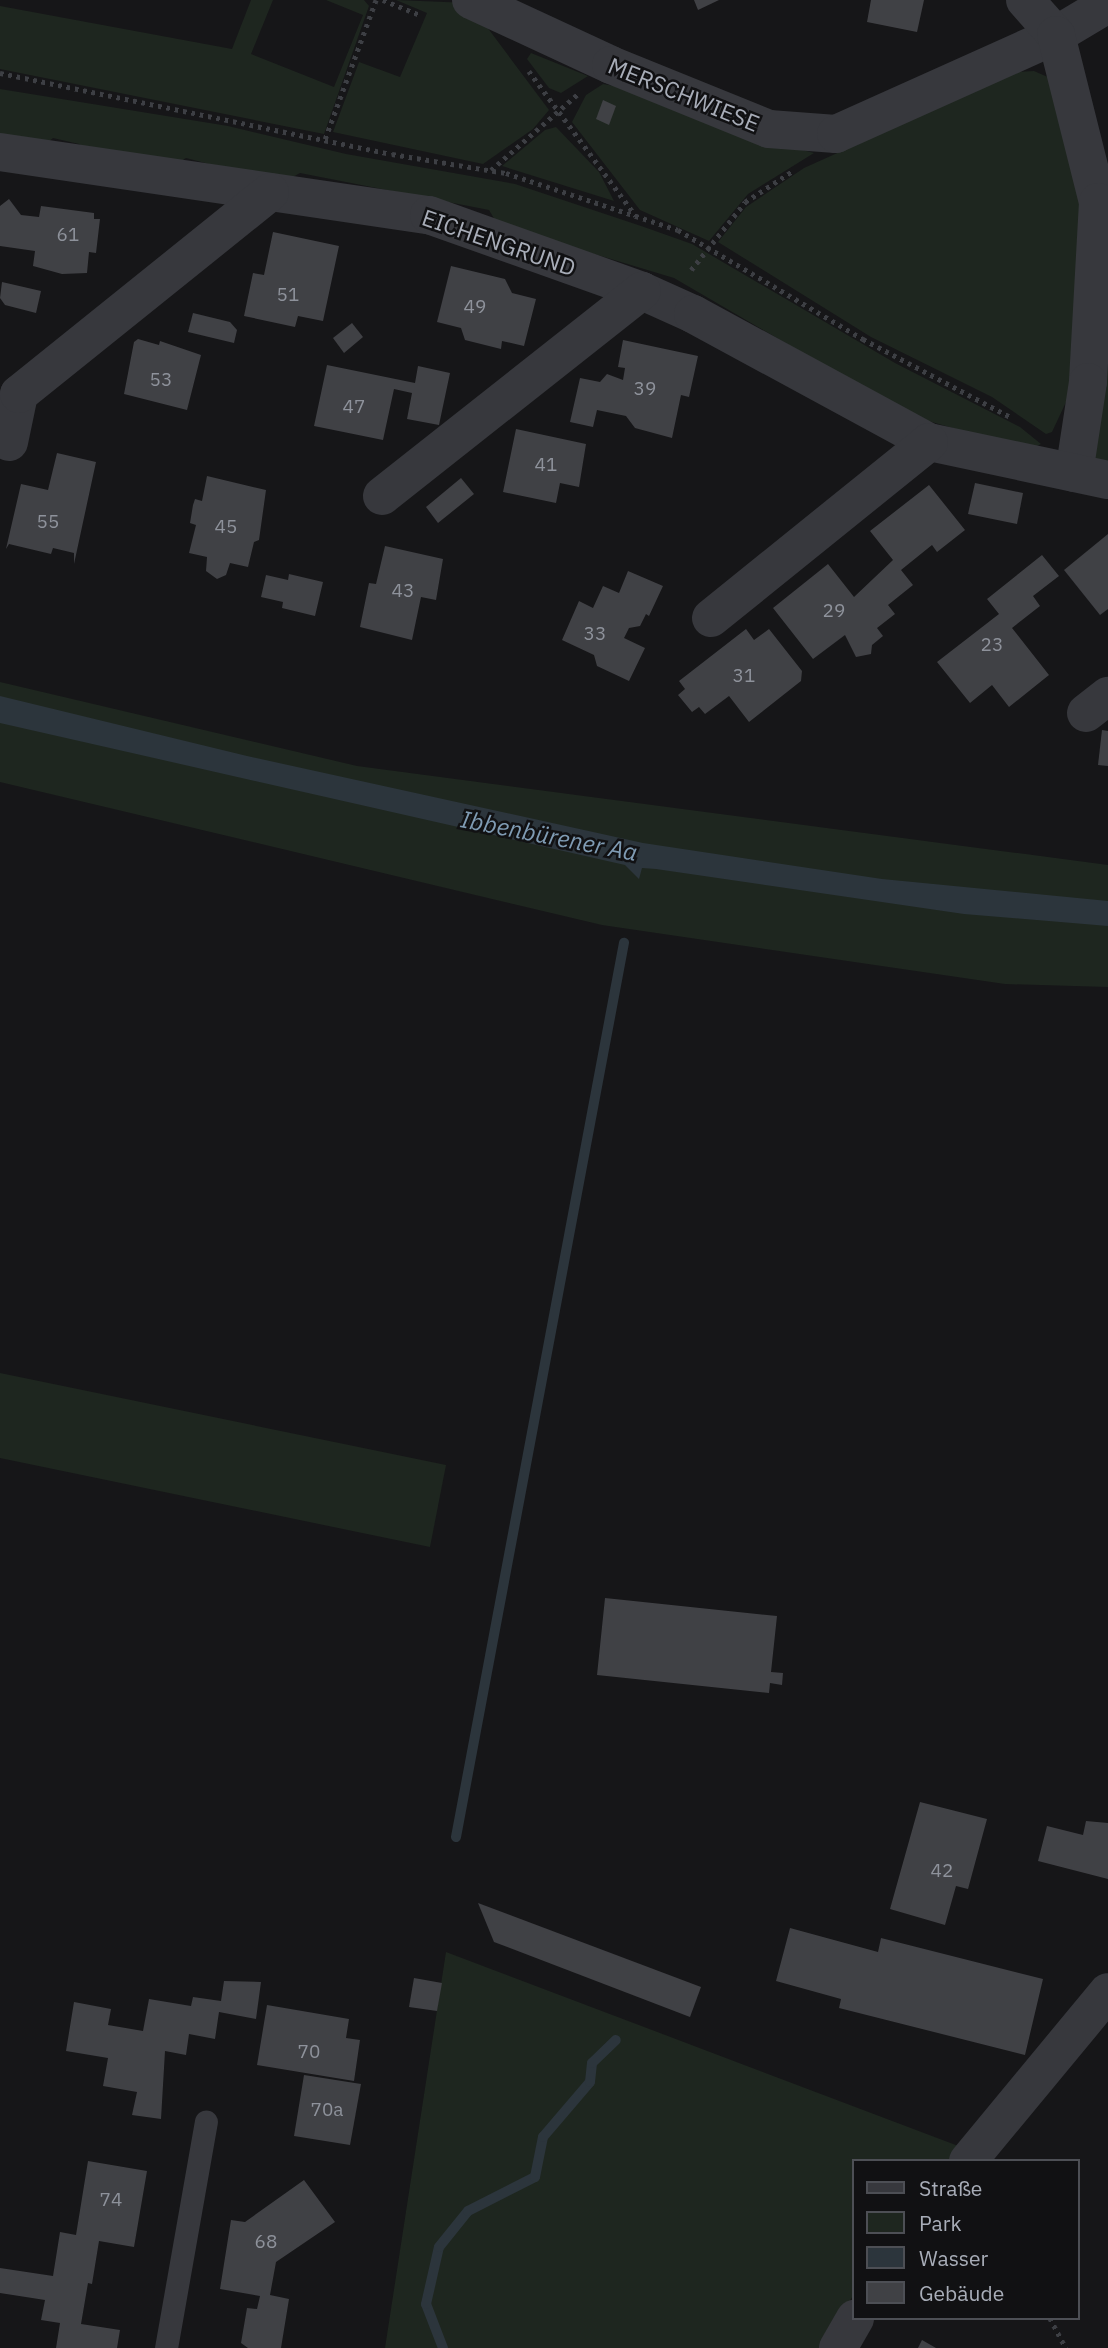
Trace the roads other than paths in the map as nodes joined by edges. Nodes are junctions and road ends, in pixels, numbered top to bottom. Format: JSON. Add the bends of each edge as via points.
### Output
{"nodes":[{"id":1,"x":471,"y":0,"type":"edge"},
{"id":2,"x":1025,"y":0,"type":"edge"},
{"id":3,"x":1108,"y":4,"type":"edge"},
{"id":4,"x":1056,"y":35,"type":"junction"},
{"id":5,"x":0,"y":152,"type":"edge"},
{"id":6,"x":270,"y":192,"type":"junction"},
{"id":7,"x":642,"y":291,"type":"junction"},
{"id":8,"x":9,"y":442,"type":"dead end"},
{"id":9,"x":929,"y":442,"type":"junction"},
{"id":10,"x":1091,"y":477,"type":"edge"},
{"id":11,"x":382,"y":496,"type":"dead end"},
{"id":12,"x":711,"y":618,"type":"dead end"},
{"id":13,"x":1108,"y":1992,"type":"edge"},
{"id":14,"x":206,"y":2122,"type":"dead end"},
{"id":15,"x":970,"y":2159,"type":"edge"},
{"id":16,"x":854,"y":2320,"type":"edge"},
{"id":17,"x":166,"y":2348,"type":"edge"},
{"id":18,"x":838,"y":2348,"type":"edge"}],
"edges":[{"from":1,"to":4,"type":"street","name":"MERSCHWIESE","via":[[611,65],[769,129],[836,134]]},
{"from":2,"to":4,"type":"street","name":"EICHENGRUND"},
{"from":3,"to":4,"type":"street"},
{"from":4,"to":10,"type":"street","name":"EICHENGRUND","via":[[1098,202],[1088,382]]},
{"from":5,"to":6,"type":"street","name":"EICHENGRUND"},
{"from":6,"to":7,"type":"street","name":"EICHENGRUND","via":[[429,215]]},
{"from":6,"to":8,"type":"street","via":[[19,394]]},
{"from":7,"to":9,"type":"street","name":"EICHENGRUND"},
{"from":7,"to":11,"type":"street"},
{"from":9,"to":10,"type":"street","name":"EICHENGRUND"},
{"from":9,"to":12,"type":"street"},
{"from":13,"to":15,"type":"street"},
{"from":14,"to":17,"type":"lane"},
{"from":16,"to":18,"type":"street"}]}
